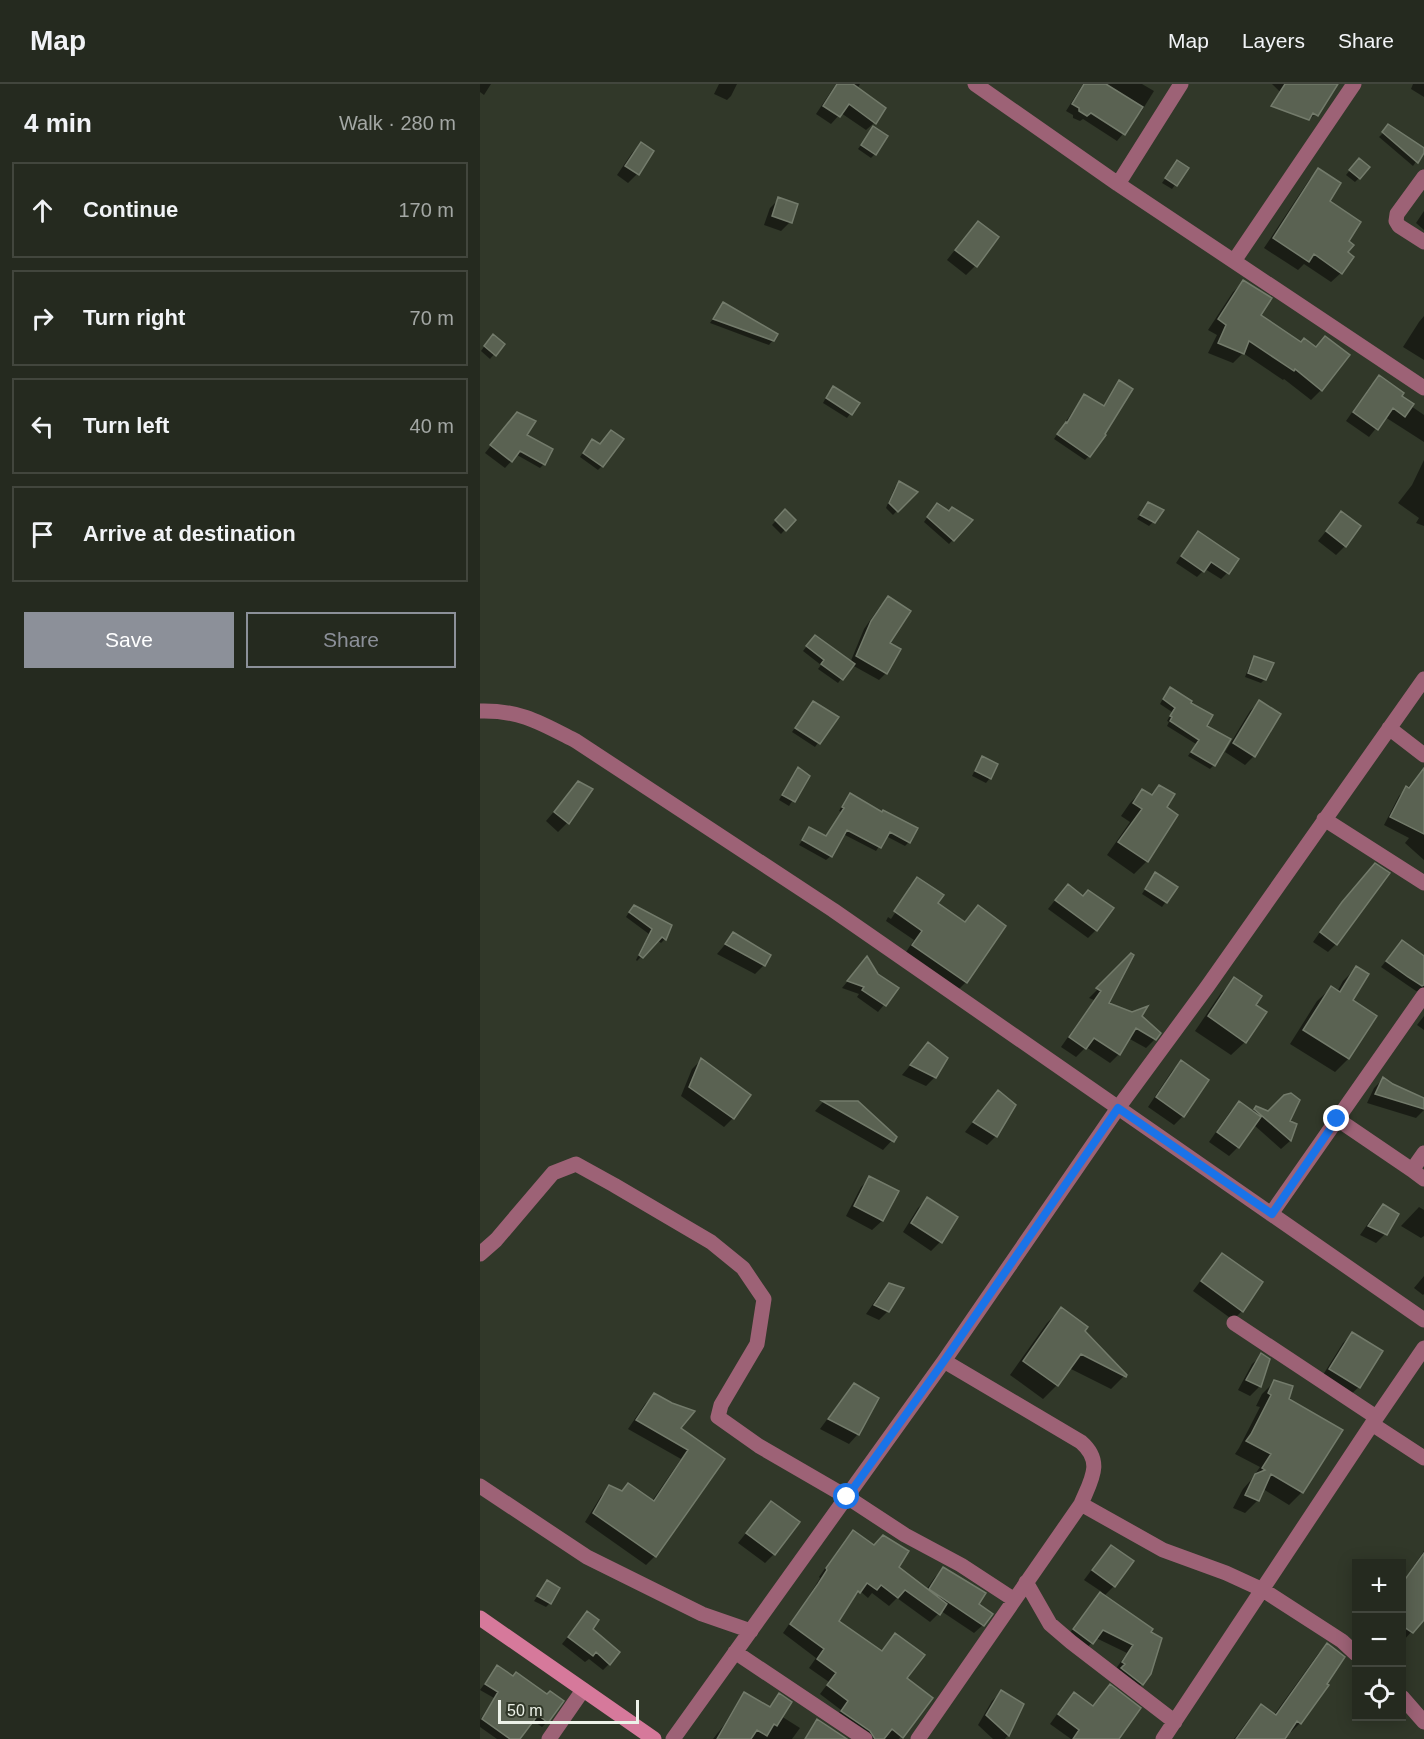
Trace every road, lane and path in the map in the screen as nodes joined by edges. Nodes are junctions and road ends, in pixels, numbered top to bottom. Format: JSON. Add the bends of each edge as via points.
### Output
{"nodes":[{"id":1,"x":975,"y":84,"type":"edge"},
{"id":2,"x":1181,"y":84,"type":"edge"},
{"id":3,"x":1354,"y":84,"type":"edge"},
{"id":4,"x":1424,"y":177,"type":"edge"},
{"id":5,"x":1118,"y":184,"type":"junction"},
{"id":6,"x":1424,"y":242,"type":"edge"},
{"id":7,"x":1234,"y":261,"type":"junction"},
{"id":8,"x":1424,"y":387,"type":"edge"},
{"id":9,"x":1424,"y":679,"type":"edge"},
{"id":10,"x":480,"y":711,"type":"edge"},
{"id":11,"x":1389,"y":728,"type":"junction"},
{"id":12,"x":1424,"y":755,"type":"edge"},
{"id":13,"x":1324,"y":819,"type":"junction"},
{"id":14,"x":1424,"y":883,"type":"edge"},
{"id":15,"x":1424,"y":996,"type":"edge"},
{"id":16,"x":1118,"y":1108,"type":"junction"},
{"id":17,"x":1337,"y":1119,"type":"junction"},
{"id":18,"x":1424,"y":1154,"type":"edge"},
{"id":19,"x":1418,"y":1174,"type":"edge"},
{"id":20,"x":1272,"y":1214,"type":"junction"},
{"id":21,"x":480,"y":1254,"type":"edge"},
{"id":22,"x":1424,"y":1320,"type":"edge"},
{"id":23,"x":1234,"y":1323,"type":"dead end"},
{"id":24,"x":1424,"y":1348,"type":"edge"},
{"id":25,"x":944,"y":1361,"type":"junction"},
{"id":26,"x":1374,"y":1421,"type":"junction"},
{"id":27,"x":1424,"y":1458,"type":"edge"},
{"id":28,"x":480,"y":1486,"type":"edge"},
{"id":29,"x":847,"y":1497,"type":"junction"},
{"id":30,"x":1081,"y":1504,"type":"junction"},
{"id":31,"x":1026,"y":1582,"type":"junction"},
{"id":32,"x":1263,"y":1590,"type":"junction"},
{"id":33,"x":1013,"y":1599,"type":"junction"},
{"id":34,"x":480,"y":1617,"type":"edge"},
{"id":35,"x":751,"y":1631,"type":"junction"},
{"id":36,"x":1352,"y":1650,"type":"edge"},
{"id":37,"x":735,"y":1652,"type":"junction"},
{"id":38,"x":583,"y":1690,"type":"junction"},
{"id":39,"x":1406,"y":1702,"type":"edge"},
{"id":40,"x":1175,"y":1722,"type":"junction"},
{"id":41,"x":1424,"y":1722,"type":"edge"},
{"id":42,"x":549,"y":1739,"type":"edge"},
{"id":43,"x":654,"y":1739,"type":"edge"},
{"id":44,"x":673,"y":1739,"type":"edge"},
{"id":45,"x":865,"y":1739,"type":"edge"},
{"id":46,"x":918,"y":1739,"type":"edge"},
{"id":47,"x":1163,"y":1739,"type":"edge"}],
"edges":[{"from":1,"to":5,"type":"street"},
{"from":2,"to":5,"type":"street"},
{"from":3,"to":7,"type":"street"},
{"from":4,"to":6,"type":"street","via":[[1396,221]]},
{"from":5,"to":7,"type":"street"},
{"from":7,"to":8,"type":"street"},
{"from":9,"to":11,"type":"street"},
{"from":10,"to":16,"type":"street","via":[[501,711],[536,720],[576,741],[834,910]]},
{"from":11,"to":12,"type":"street"},
{"from":11,"to":13,"type":"street"},
{"from":13,"to":14,"type":"street"},
{"from":13,"to":16,"type":"street"},
{"from":15,"to":17,"type":"street"},
{"from":16,"to":20,"type":"street"},
{"from":16,"to":25,"type":"street"},
{"from":17,"to":19,"type":"street"},
{"from":17,"to":20,"type":"street"},
{"from":18,"to":19,"type":"street"},
{"from":20,"to":22,"type":"street"},
{"from":21,"to":29,"type":"street","via":[[552,1173],[576,1164],[711,1242],[743,1268],[764,1299],[757,1344],[721,1405],[718,1418]]},
{"from":23,"to":26,"type":"street"},
{"from":24,"to":26,"type":"street"},
{"from":25,"to":29,"type":"street"},
{"from":25,"to":30,"type":"street","via":[[1091,1450],[1094,1470]]},
{"from":26,"to":27,"type":"street"},
{"from":26,"to":32,"type":"street"},
{"from":28,"to":35,"type":"street","via":[[587,1557],[702,1614]]},
{"from":29,"to":33,"type":"street"},
{"from":29,"to":35,"type":"street"},
{"from":30,"to":31,"type":"street"},
{"from":30,"to":32,"type":"street","via":[[1163,1550]]},
{"from":31,"to":33,"type":"street"},
{"from":31,"to":40,"type":"street","via":[[1050,1624]]},
{"from":32,"to":36,"type":"street"},
{"from":32,"to":40,"type":"street"},
{"from":33,"to":46,"type":"street"},
{"from":34,"to":38,"type":"street"},
{"from":35,"to":37,"type":"street"},
{"from":37,"to":44,"type":"street"},
{"from":37,"to":45,"type":"street"},
{"from":38,"to":42,"type":"street"},
{"from":38,"to":43,"type":"street"},
{"from":39,"to":41,"type":"street"},
{"from":40,"to":47,"type":"street"}]}
